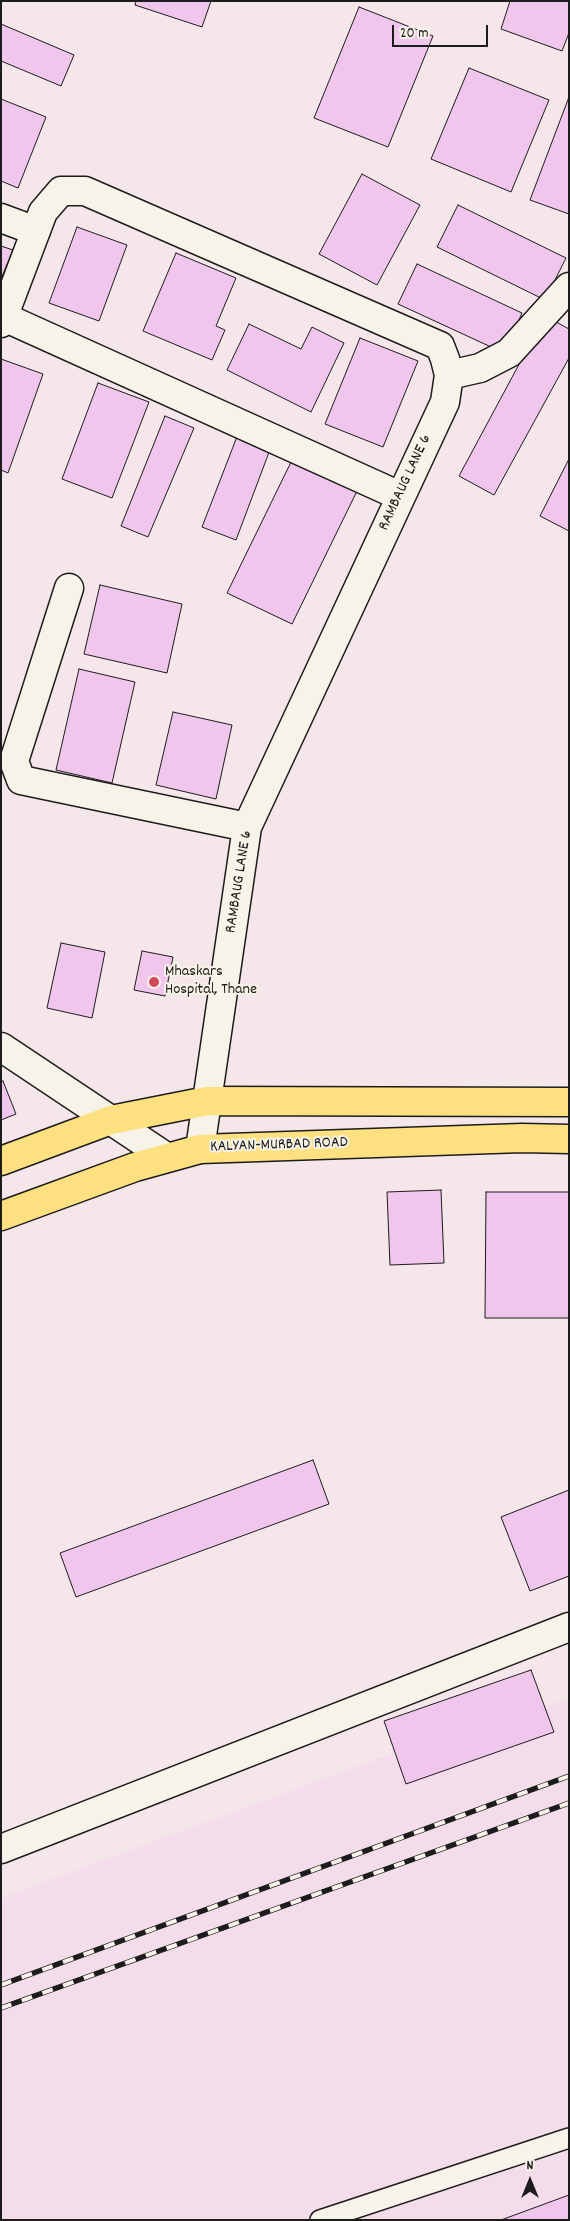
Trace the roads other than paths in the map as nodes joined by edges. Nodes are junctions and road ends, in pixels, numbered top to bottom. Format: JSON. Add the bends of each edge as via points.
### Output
{"nodes":[{"id":1,"x":1,"y":218,"type":"edge"},
{"id":2,"x":36,"y":231,"type":"junction"},
{"id":3,"x":569,"y":287,"type":"edge"},
{"id":4,"x":3,"y":320,"type":"edge"},
{"id":5,"x":449,"y":375,"type":"junction"},
{"id":6,"x":400,"y":496,"type":"junction"},
{"id":7,"x":69,"y":588,"type":"dead end"},
{"id":8,"x":247,"y":827,"type":"junction"},
{"id":9,"x":1,"y":1047,"type":"edge"},
{"id":10,"x":207,"y":1101,"type":"junction"},
{"id":11,"x":569,"y":1102,"type":"edge"},
{"id":12,"x":532,"y":1103,"type":"junction"},
{"id":13,"x":111,"y":1120,"type":"junction"},
{"id":14,"x":522,"y":1138,"type":"junction"},
{"id":15,"x":569,"y":1139,"type":"edge"},
{"id":16,"x":200,"y":1149,"type":"junction"},
{"id":17,"x":166,"y":1157,"type":"junction"},
{"id":18,"x":1,"y":1161,"type":"edge"},
{"id":19,"x":1,"y":1216,"type":"edge"},
{"id":20,"x":569,"y":1627,"type":"edge"},
{"id":21,"x":1,"y":1849,"type":"edge"},
{"id":22,"x":569,"y":2138,"type":"edge"},
{"id":23,"x":320,"y":2220,"type":"edge"}],
"edges":[{"from":1,"to":2,"type":"street"},
{"from":2,"to":4,"type":"street","name":"RAMBAUG LANE 6"},
{"from":2,"to":5,"type":"street","name":"RAMBAUG LANE 6","via":[[43,212],[61,191],[86,191],[440,346]]},
{"from":3,"to":5,"type":"street","via":[[509,353],[480,368]]},
{"from":4,"to":6,"type":"street"},
{"from":5,"to":6,"type":"street","name":"RAMBAUG LANE 6","via":[[445,402]]},
{"from":6,"to":8,"type":"street","name":"RAMBAUG LANE 6"},
{"from":7,"to":8,"type":"street","via":[[14,761],[22,780]]},
{"from":8,"to":10,"type":"street","name":"RAMBAUG LANE 6"},
{"from":9,"to":13,"type":"street"},
{"from":10,"to":12,"type":"main road"},
{"from":10,"to":13,"type":"main road"},
{"from":10,"to":16,"type":"street","name":"RAMBAUG LANE 6"},
{"from":11,"to":12,"type":"main road"},
{"from":12,"to":14,"type":"main road"},
{"from":13,"to":17,"type":"street"},
{"from":13,"to":18,"type":"main road"},
{"from":14,"to":15,"type":"main road","name":"KALYAN-MURBAD ROAD"},
{"from":14,"to":16,"type":"main road","name":"KALYAN-MURBAD ROAD"},
{"from":16,"to":17,"type":"main road","name":"KALYAN-MURBAD ROAD"},
{"from":17,"to":19,"type":"main road","name":"KALYAN-MURBAD ROAD"},
{"from":20,"to":21,"type":"street"},
{"from":22,"to":23,"type":"lane"}]}
